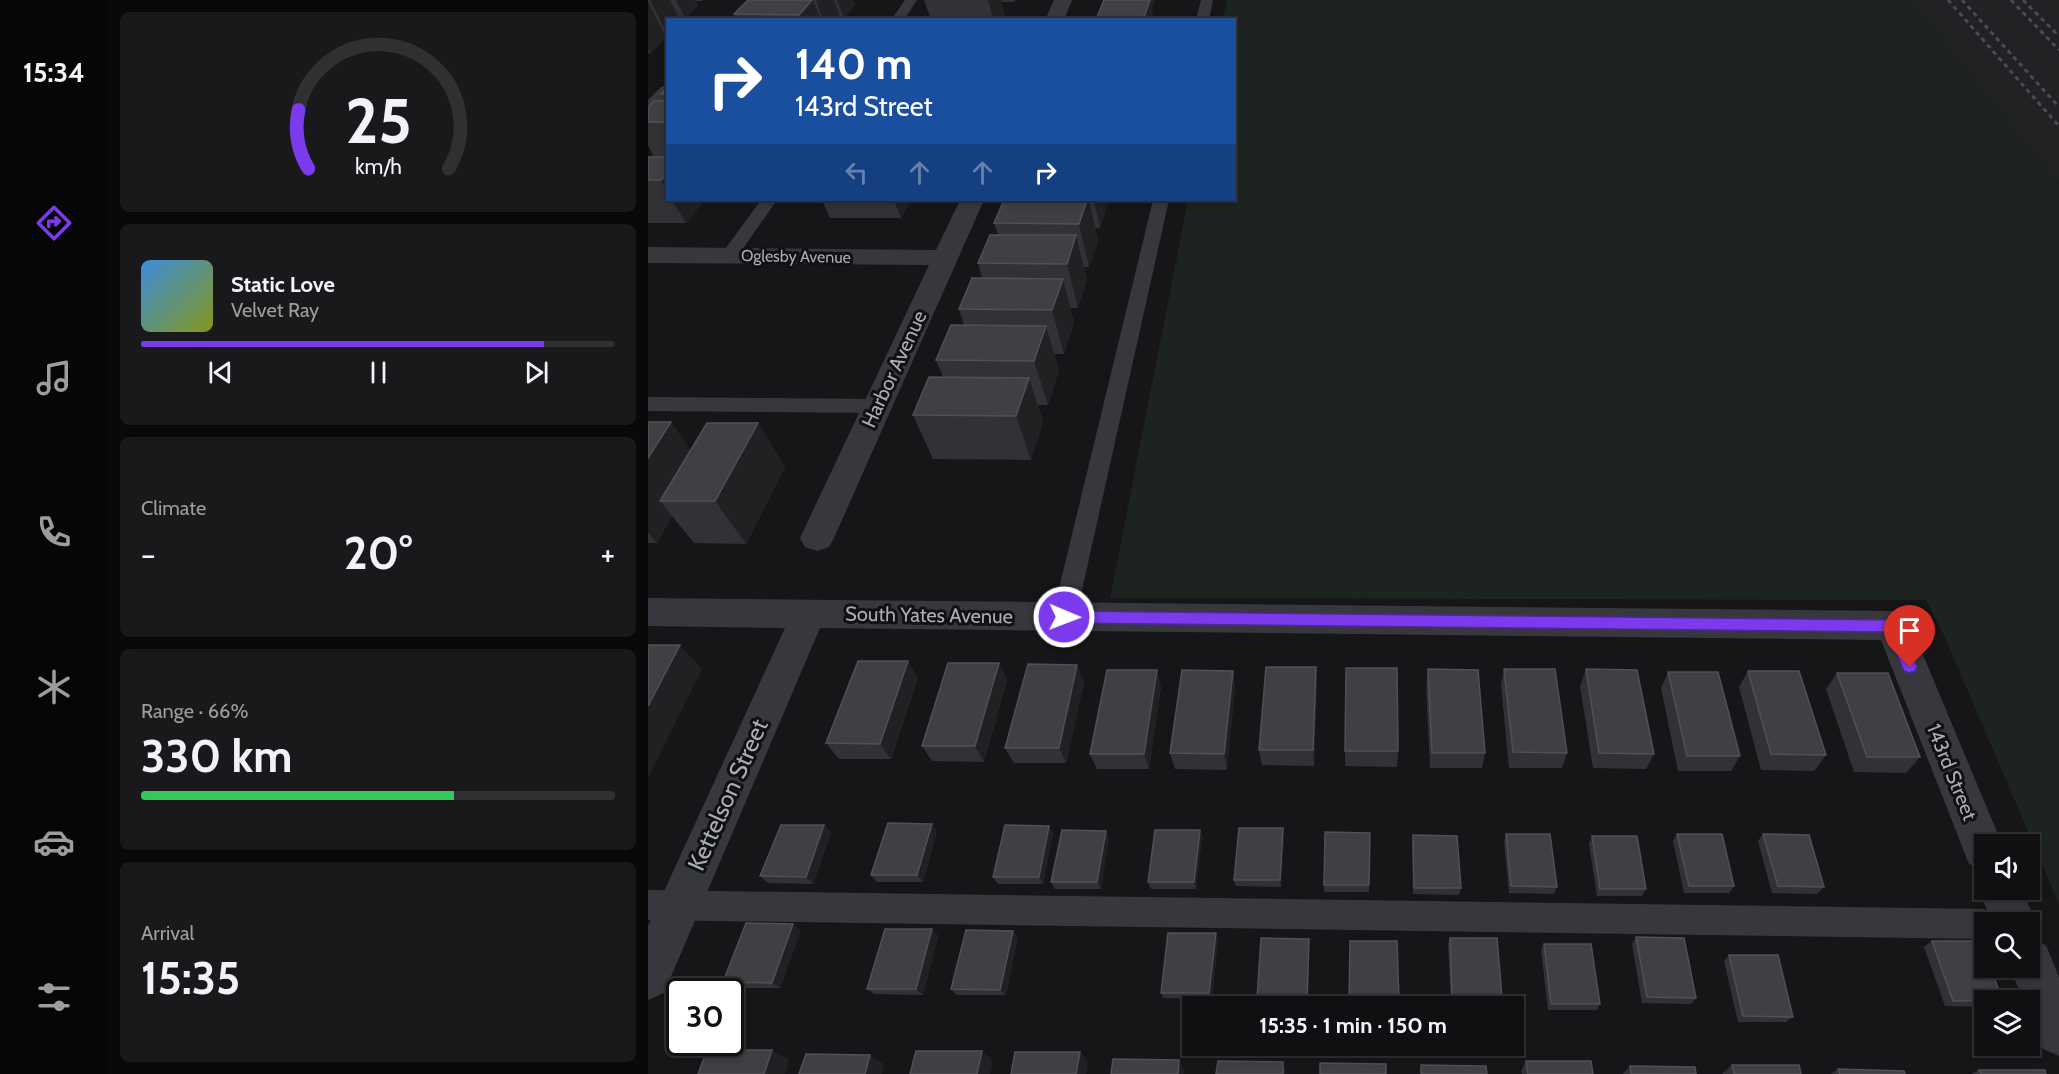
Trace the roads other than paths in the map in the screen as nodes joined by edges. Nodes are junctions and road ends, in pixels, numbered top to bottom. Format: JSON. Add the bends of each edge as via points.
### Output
{"nodes":[{"id":1,"x":911,"y":0,"type":"edge"},
{"id":2,"x":1063,"y":0,"type":"edge"},
{"id":3,"x":1207,"y":0,"type":"edge"},
{"id":4,"x":898,"y":18,"type":"edge"},
{"id":5,"x":1055,"y":18,"type":"edge"},
{"id":6,"x":1202,"y":18,"type":"edge"},
{"id":7,"x":666,"y":93,"type":"edge"},
{"id":8,"x":648,"y":112,"type":"edge"},
{"id":9,"x":768,"y":201,"type":"edge"},
{"id":10,"x":972,"y":201,"type":"edge"},
{"id":11,"x":1161,"y":201,"type":"edge"},
{"id":12,"x":648,"y":255,"type":"edge"},
{"id":13,"x":729,"y":256,"type":"junction"},
{"id":14,"x":945,"y":258,"type":"junction"},
{"id":15,"x":648,"y":404,"type":"edge"},
{"id":16,"x":877,"y":406,"type":"junction"},
{"id":17,"x":817,"y":538,"type":"dead end"},
{"id":18,"x":648,"y":612,"type":"edge"},
{"id":19,"x":809,"y":614,"type":"junction"},
{"id":20,"x":1064,"y":617,"type":"junction"},
{"id":21,"x":1893,"y":626,"type":"joint"},
{"id":22,"x":1978,"y":834,"type":"edge"},
{"id":23,"x":664,"y":905,"type":"edge"},
{"id":24,"x":1974,"y":924,"type":"edge"},
{"id":25,"x":648,"y":977,"type":"edge"},
{"id":26,"x":2037,"y":978,"type":"edge"},
{"id":27,"x":2059,"y":1033,"type":"edge"}],
"edges":[{"from":1,"to":4,"type":"lane"},
{"from":2,"to":5,"type":"street"},
{"from":3,"to":6,"type":"lane"},
{"from":7,"to":8,"type":"street"},
{"from":9,"to":13,"type":"lane"},
{"from":10,"to":14,"type":"street","name":"Harbor Avenue"},
{"from":11,"to":20,"type":"lane"},
{"from":12,"to":13,"type":"street","name":"Oglesby Avenue"},
{"from":13,"to":14,"type":"street","name":"Oglesby Avenue"},
{"from":14,"to":16,"type":"street","name":"Harbor Avenue"},
{"from":15,"to":16,"type":"lane"},
{"from":16,"to":17,"type":"street","name":"Harbor Avenue"},
{"from":18,"to":19,"type":"street","name":"South Yates Avenue"},
{"from":19,"to":20,"type":"street","name":"South Yates Avenue"},
{"from":19,"to":23,"type":"street","name":"Kettelson Street"},
{"from":20,"to":21,"type":"street","name":"South Yates Avenue"},
{"from":21,"to":22,"type":"street","name":"143rd Street"},
{"from":23,"to":24,"type":"lane"},
{"from":23,"to":25,"type":"street","name":"Kettelson Street"},
{"from":26,"to":27,"type":"street"}]}
